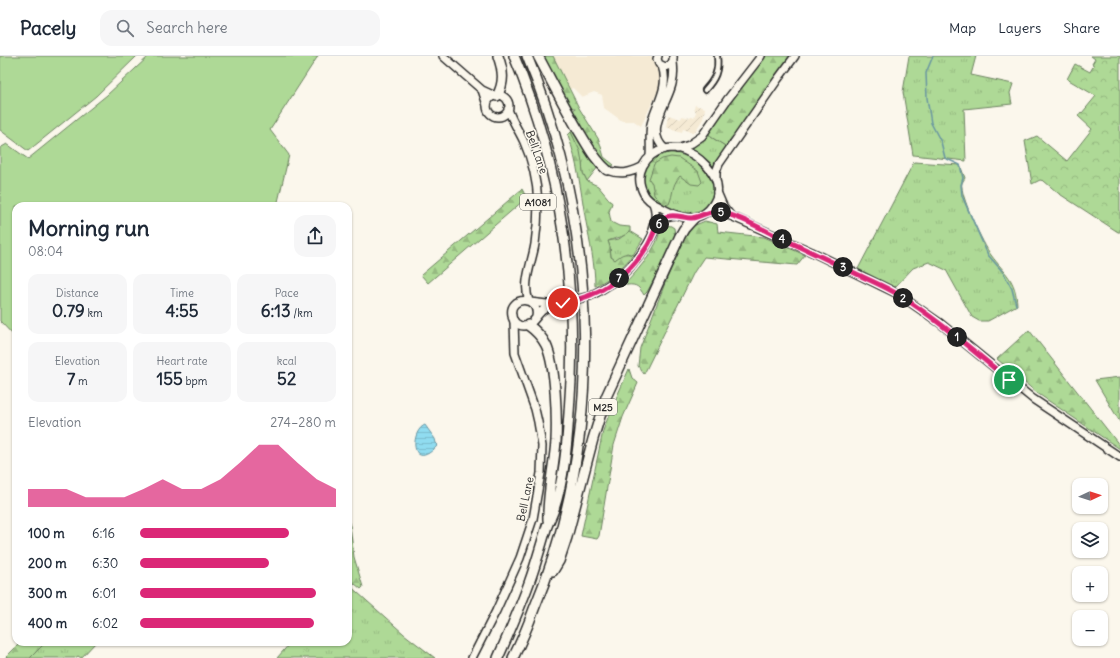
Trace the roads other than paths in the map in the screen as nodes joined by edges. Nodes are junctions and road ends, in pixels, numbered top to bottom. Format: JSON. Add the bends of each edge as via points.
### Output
{"nodes":[{"id":1,"x":443,"y":56,"type":"edge"},
{"id":2,"x":498,"y":56,"type":"edge"},
{"id":3,"x":514,"y":56,"type":"edge"},
{"id":4,"x":527,"y":56,"type":"edge"},
{"id":5,"x":538,"y":56,"type":"edge"},
{"id":6,"x":658,"y":56,"type":"edge"},
{"id":7,"x":717,"y":56,"type":"edge"},
{"id":8,"x":761,"y":56,"type":"edge"},
{"id":9,"x":795,"y":56,"type":"edge"},
{"id":10,"x":674,"y":59,"type":"edge"},
{"id":11,"x":662,"y":66,"type":"junction"},
{"id":12,"x":482,"y":90,"type":"junction"},
{"id":13,"x":705,"y":90,"type":"dead end"},
{"id":14,"x":496,"y":96,"type":"junction"},
{"id":15,"x":487,"y":105,"type":"junction"},
{"id":16,"x":508,"y":109,"type":"junction"},
{"id":17,"x":501,"y":116,"type":"junction"},
{"id":18,"x":512,"y":121,"type":"junction"},
{"id":19,"x":665,"y":148,"type":"junction"},
{"id":20,"x":677,"y":148,"type":"junction"},
{"id":21,"x":650,"y":156,"type":"junction"},
{"id":22,"x":642,"y":167,"type":"junction"},
{"id":23,"x":607,"y":170,"type":"joint"},
{"id":24,"x":716,"y":179,"type":"junction"},
{"id":25,"x":717,"y":192,"type":"junction"},
{"id":26,"x":653,"y":203,"type":"junction"},
{"id":27,"x":707,"y":212,"type":"junction"},
{"id":28,"x":674,"y":215,"type":"junction"},
{"id":29,"x":731,"y":216,"type":"junction"},
{"id":30,"x":694,"y":218,"type":"junction"},
{"id":31,"x":649,"y":244,"type":"junction"},
{"id":32,"x":525,"y":287,"type":"junction"},
{"id":33,"x":529,"y":302,"type":"junction"},
{"id":34,"x":516,"y":303,"type":"junction"},
{"id":35,"x":555,"y":305,"type":"junction"},
{"id":36,"x":536,"y":317,"type":"junction"},
{"id":37,"x":514,"y":321,"type":"junction"},
{"id":38,"x":527,"y":326,"type":"junction"},
{"id":39,"x":515,"y":336,"type":"junction"},
{"id":40,"x":1120,"y":457,"type":"edge"},
{"id":41,"x":548,"y":525,"type":"junction"},
{"id":42,"x":545,"y":584,"type":"junction"},
{"id":43,"x":472,"y":658,"type":"edge"},
{"id":44,"x":498,"y":658,"type":"edge"},
{"id":45,"x":513,"y":658,"type":"edge"}],
"edges":[{"from":1,"to":12,"type":"main road"},
{"from":2,"to":14,"type":"highway","via":[[503,77]]},
{"from":3,"to":41,"type":"highway","via":[[533,105],[547,153],[559,208],[568,274],[572,365],[567,436],[554,509]]},
{"from":4,"to":42,"type":"highway","number":"M25","via":[[549,113],[565,175],[576,241],[584,319],[584,385],[578,451],[565,516]]},
{"from":5,"to":23,"type":"highway","via":[[588,147],[596,160]]},
{"from":6,"to":11,"type":"main road","via":[[658,62]]},
{"from":7,"to":13,"type":"street","via":[[718,72]]},
{"from":8,"to":20,"type":"main road","via":[[702,136],[694,143]]},
{"from":9,"to":24,"type":"main road","via":[[719,164]]},
{"from":10,"to":11,"type":"main road","via":[[667,67]]},
{"from":10,"to":19,"type":"main road","via":[[672,84],[655,133],[657,140]]},
{"from":11,"to":21,"type":"main road","via":[[665,86],[651,124]]},
{"from":12,"to":14,"type":"main road"},
{"from":12,"to":15,"type":"main road"},
{"from":14,"to":15,"type":"main road","via":[[489,99]]},
{"from":14,"to":16,"type":"main road","via":[[506,100]]},
{"from":15,"to":17,"type":"main road","via":[[492,115]]},
{"from":16,"to":17,"type":"main road"},
{"from":16,"to":18,"type":"main road","name":"Bell Lane","number":"A1081"},
{"from":17,"to":18,"type":"main road"},
{"from":18,"to":32,"type":"main road","name":"Bell Lane","number":"A1081","via":[[532,164],[538,201],[535,245]]},
{"from":19,"to":20,"type":"main road"},
{"from":19,"to":21,"type":"main road"},
{"from":20,"to":24,"type":"main road","via":[[702,162]]},
{"from":21,"to":22,"type":"main road"},
{"from":22,"to":23,"type":"main road","via":[[624,174]]},
{"from":22,"to":26,"type":"main road","via":[[640,184]]},
{"from":24,"to":25,"type":"main road"},
{"from":25,"to":27,"type":"main road"},
{"from":25,"to":29,"type":"main road"},
{"from":26,"to":28,"type":"main road"},
{"from":26,"to":31,"type":"main road","via":[[656,215]]},
{"from":27,"to":29,"type":"main road","via":[[717,211]]},
{"from":27,"to":30,"type":"main road"},
{"from":28,"to":30,"type":"main road"},
{"from":28,"to":31,"type":"main road","via":[[661,221]]},
{"from":29,"to":40,"type":"main road","via":[[898,294],[940,323],[1033,399]]},
{"from":30,"to":42,"type":"highway","number":"M25","via":[[680,236],[606,397],[567,537],[559,561]]},
{"from":31,"to":35,"type":"main road","bridge":true,"via":[[626,273],[603,290]]},
{"from":32,"to":33,"type":"main road","name":"Bell Lane","number":"A1081"},
{"from":32,"to":34,"type":"main road","name":"Bell Lane","number":"A1081"},
{"from":33,"to":34,"type":"main road","via":[[524,300]]},
{"from":33,"to":35,"type":"main road"},
{"from":33,"to":36,"type":"main road","via":[[536,309]]},
{"from":34,"to":37,"type":"main road","via":[[511,314]]},
{"from":35,"to":36,"type":"main road"},
{"from":36,"to":38,"type":"main road"},
{"from":37,"to":38,"type":"main road","via":[[521,326]]},
{"from":37,"to":39,"type":"main road","name":"Bell Lane"},
{"from":38,"to":39,"type":"main road"},
{"from":38,"to":41,"type":"highway","via":[[541,336],[546,345],[554,382],[556,440],[547,506]]},
{"from":39,"to":43,"type":"main road","name":"Bell Lane","via":[[515,353],[538,422],[542,446],[541,474],[533,518],[520,558]]},
{"from":41,"to":44,"type":"highway","via":[[529,582]]},
{"from":42,"to":45,"type":"highway","number":"M25"}]}
